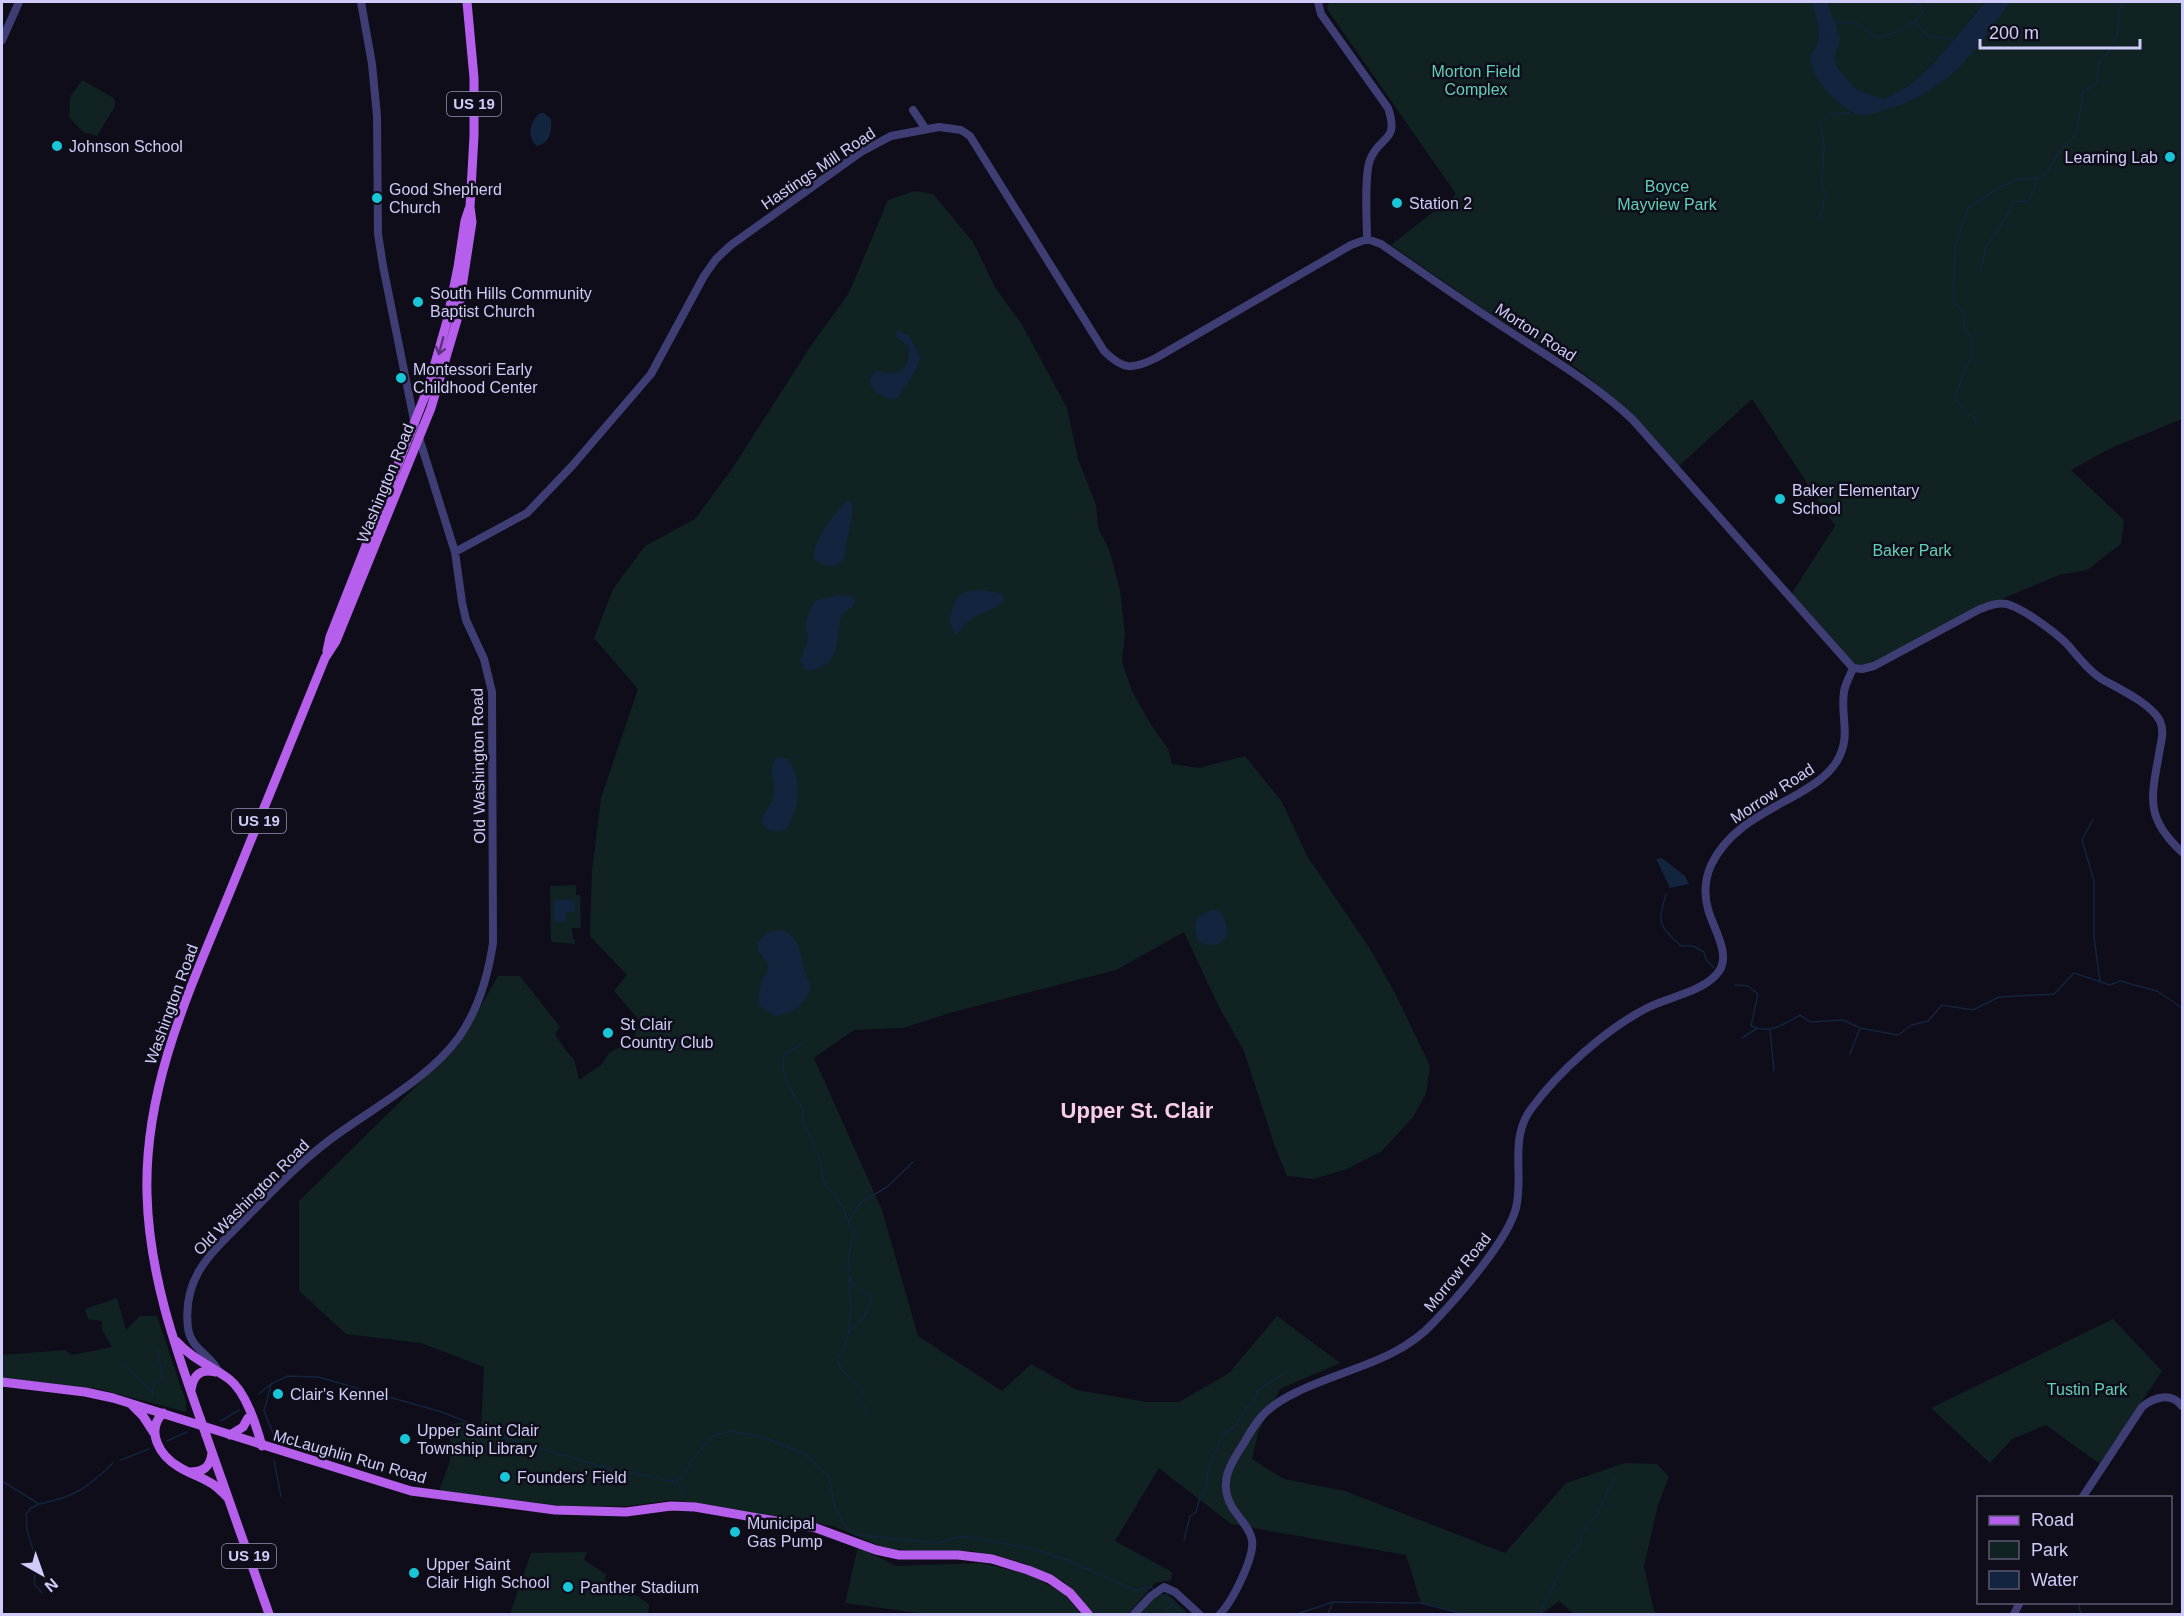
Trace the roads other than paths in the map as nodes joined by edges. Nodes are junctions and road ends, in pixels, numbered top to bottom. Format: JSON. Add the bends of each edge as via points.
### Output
{"nodes":[{"id":1,"x":19,"y":2,"type":"edge"},
{"id":2,"x":361,"y":2,"type":"edge"},
{"id":3,"x":467,"y":2,"type":"edge"},
{"id":4,"x":1318,"y":2,"type":"edge"},
{"id":5,"x":2,"y":40,"type":"edge"},
{"id":6,"x":913,"y":110,"type":"dead end"},
{"id":7,"x":925,"y":129,"type":"junction"},
{"id":8,"x":470,"y":207,"type":"junction"},
{"id":9,"x":1367,"y":239,"type":"junction"},
{"id":10,"x":415,"y":425,"type":"junction"},
{"id":11,"x":419,"y":440,"type":"junction"},
{"id":12,"x":455,"y":552,"type":"junction"},
{"id":13,"x":325,"y":658,"type":"junction"},
{"id":14,"x":1853,"y":668,"type":"junction"},
{"id":15,"x":2182,"y":852,"type":"edge"},
{"id":16,"x":172,"y":1337,"type":"junction"},
{"id":17,"x":219,"y":1373,"type":"junction"},
{"id":18,"x":2,"y":1382,"type":"edge"},
{"id":19,"x":191,"y":1390,"type":"junction"},
{"id":20,"x":131,"y":1403,"type":"junction"},
{"id":21,"x":246,"y":1405,"type":"junction"},
{"id":22,"x":2182,"y":1406,"type":"edge"},
{"id":23,"x":164,"y":1413,"type":"junction"},
{"id":24,"x":249,"y":1418,"type":"junction"},
{"id":25,"x":154,"y":1432,"type":"junction"},
{"id":26,"x":231,"y":1435,"type":"junction"},
{"id":27,"x":262,"y":1446,"type":"junction"},
{"id":28,"x":160,"y":1447,"type":"junction"},
{"id":29,"x":212,"y":1451,"type":"junction"},
{"id":30,"x":188,"y":1472,"type":"junction"},
{"id":31,"x":2083,"y":1496,"type":"edge"},
{"id":32,"x":228,"y":1498,"type":"junction"},
{"id":33,"x":269,"y":1614,"type":"edge"},
{"id":34,"x":1088,"y":1614,"type":"edge"},
{"id":35,"x":1134,"y":1614,"type":"edge"},
{"id":36,"x":1199,"y":1614,"type":"edge"},
{"id":37,"x":1220,"y":1614,"type":"edge"}],
"edges":[{"from":1,"to":5,"type":"street"},
{"from":2,"to":10,"type":"street","name":"Old Washington Road","via":[[377,116],[378,234]]},
{"from":3,"to":8,"type":"main road","name":"Washington Road","number":"US 19","via":[[474,109]]},
{"from":4,"to":9,"type":"street","via":[[1321,14],[1388,108],[1392,121],[1392,130],[1369,161]]},
{"from":6,"to":7,"type":"street"},
{"from":7,"to":9,"type":"street","name":"Hastings Mill Road","via":[[961,130],[976,143],[1104,351],[1121,365],[1138,366],[1156,358]]},
{"from":7,"to":12,"type":"street","name":"Hastings Mill Road","via":[[874,144],[723,252],[704,276],[651,374],[572,466],[527,513]]},
{"from":8,"to":10,"type":"main road","name":"Washington Road","number":"US 19","one_way":true,"via":[[445,330]]},
{"from":8,"to":11,"type":"main road","name":"Washington Road","number":"US 19","via":[[472,222],[457,320]]},
{"from":9,"to":14,"type":"street","name":"Morton Road","via":[[1381,244],[1618,405]]},
{"from":10,"to":11,"type":"street","name":"Old Washington Road"},
{"from":10,"to":13,"type":"main road","name":"Washington Road","number":"US 19"},
{"from":11,"to":12,"type":"street","name":"Old Washington Road"},
{"from":11,"to":13,"type":"main road","name":"Washington Road","number":"US 19","via":[[336,641]]},
{"from":12,"to":17,"type":"street","name":"Old Washington Road","via":[[466,620],[484,659],[492,692],[493,943],[486,978],[459,1036],[438,1060],[296,1167],[199,1268],[189,1300],[188,1330],[194,1344]]},
{"from":13,"to":16,"type":"main road","name":"Washington Road","number":"US 19","via":[[180,1014],[157,1089],[148,1156],[147,1204],[154,1269]]},
{"from":14,"to":15,"type":"street","via":[[1874,666],[1995,603],[2025,613],[2066,643],[2088,669],[2143,704],[2159,719],[2163,735],[2153,812],[2162,830]]},
{"from":14,"to":37,"type":"street","name":"Morrow Road","via":[[1844,693],[1846,736],[1836,763],[1811,787],[1738,829],[1712,864],[1706,898],[1723,954],[1716,975],[1700,986],[1647,1008],[1594,1044],[1530,1110],[1519,1136],[1518,1192],[1510,1225],[1435,1322],[1392,1353],[1292,1395],[1263,1415],[1253,1428],[1231,1462],[1225,1483],[1229,1502],[1250,1534],[1252,1554]]},
{"from":16,"to":17,"type":"main road","via":[[189,1354]]},
{"from":16,"to":19,"type":"main road","name":"Washington Road","number":"US 19"},
{"from":17,"to":19,"type":"main road","via":[[198,1373]]},
{"from":17,"to":21,"type":"main road","via":[[232,1382]]},
{"from":18,"to":20,"type":"main road","name":"McLaughlin Run Road","via":[[92,1393]]},
{"from":19,"to":29,"type":"main road","name":"Washington Road","number":"US 19","bridge":true},
{"from":20,"to":23,"type":"main road","name":"McLaughlin Run Road"},
{"from":20,"to":25,"type":"main road"},
{"from":21,"to":24,"type":"main road"},
{"from":21,"to":27,"type":"main road"},
{"from":22,"to":31,"type":"street","via":[[2156,1397],[2142,1407]]},
{"from":23,"to":25,"type":"main road"},
{"from":23,"to":26,"type":"main road","name":"McLaughlin Run Road"},
{"from":23,"to":28,"type":"main road"},
{"from":24,"to":26,"type":"main road"},
{"from":24,"to":27,"type":"main road"},
{"from":25,"to":28,"type":"main road"},
{"from":26,"to":27,"type":"main road","name":"McLaughlin Run Road"},
{"from":27,"to":34,"type":"main road","name":"McLaughlin Run Road","via":[[399,1488],[440,1496],[565,1510],[626,1512],[695,1507],[816,1528],[899,1555],[992,1559],[1050,1579],[1070,1593]]},
{"from":28,"to":30,"type":"main road","via":[[172,1463]]},
{"from":29,"to":30,"type":"main road","via":[[206,1468]]},
{"from":29,"to":32,"type":"main road","name":"Washington Road","number":"US 19"},
{"from":30,"to":32,"type":"main road"},
{"from":32,"to":33,"type":"main road","name":"Washington Road","number":"US 19"},
{"from":35,"to":36,"type":"street","via":[[1153,1594],[1170,1588]]}]}
